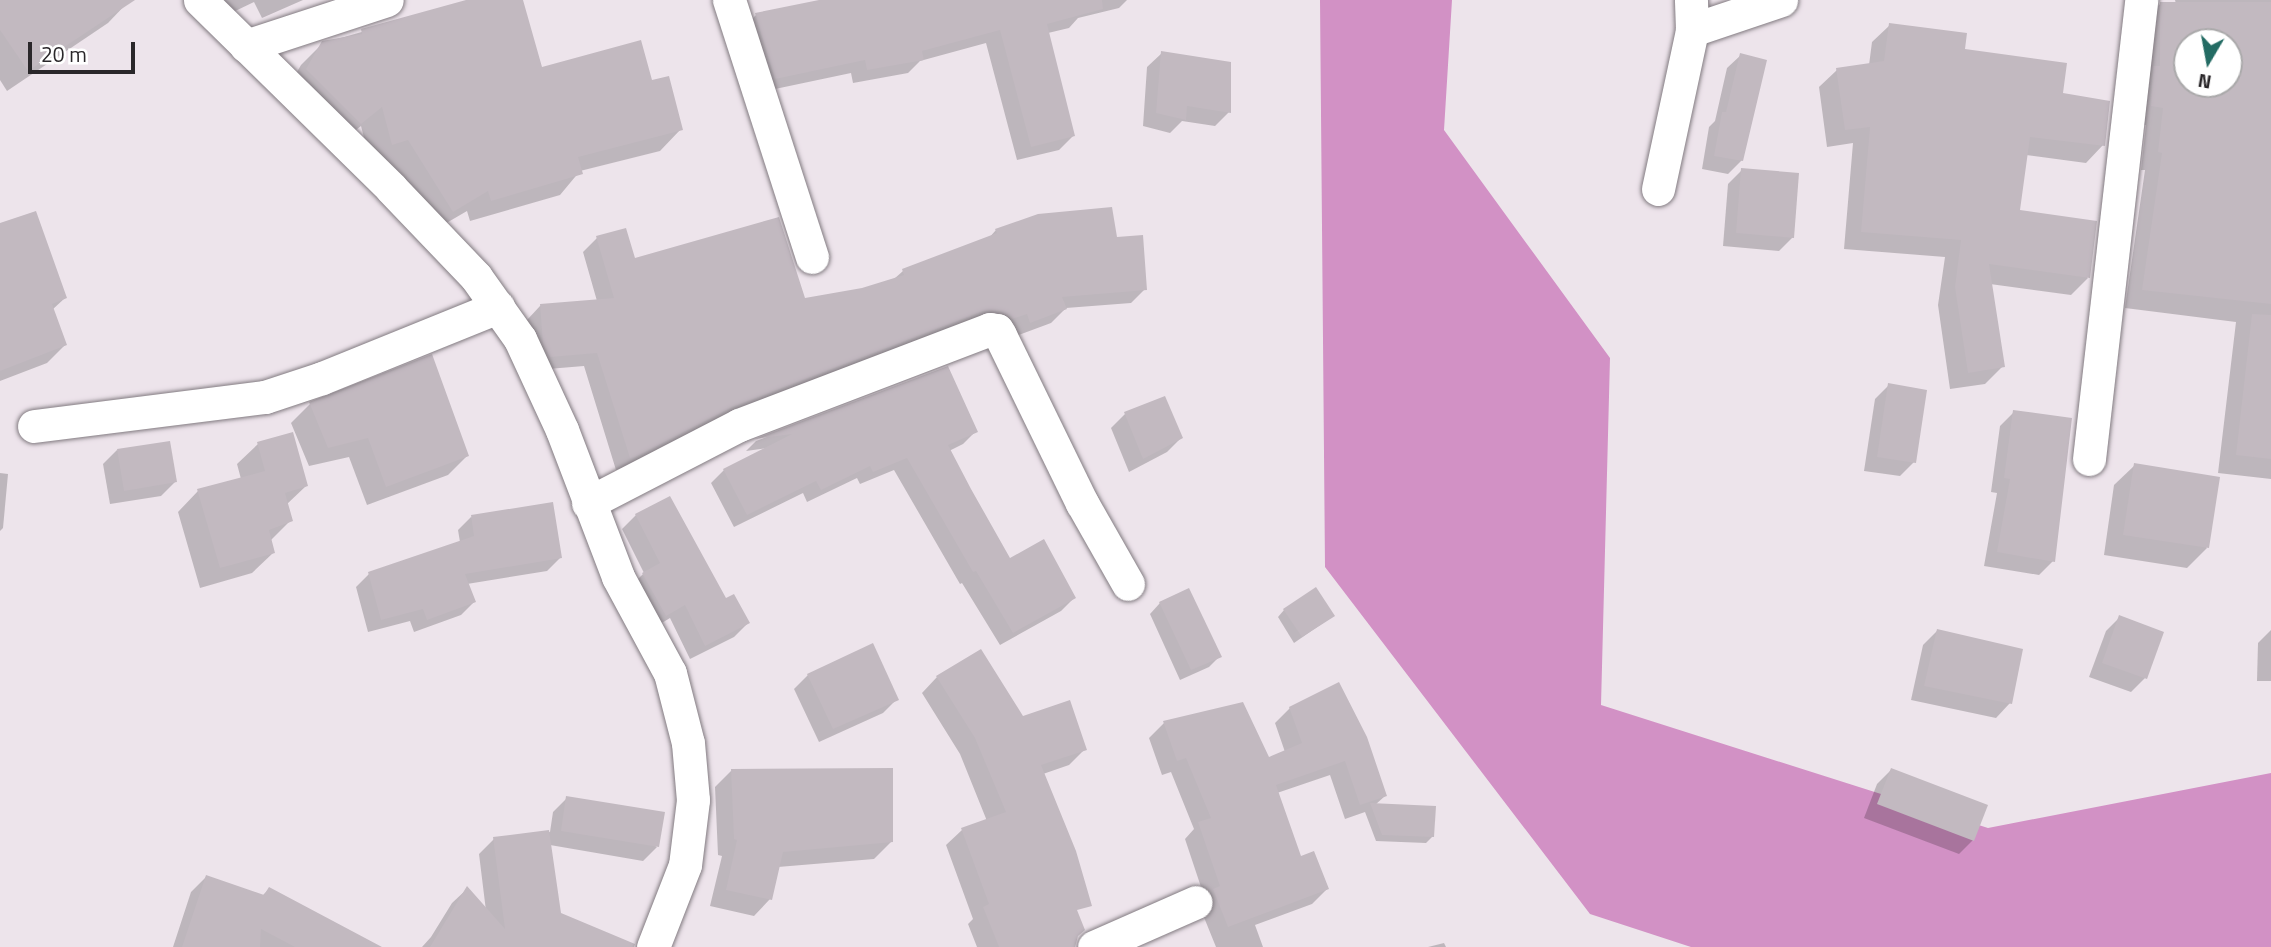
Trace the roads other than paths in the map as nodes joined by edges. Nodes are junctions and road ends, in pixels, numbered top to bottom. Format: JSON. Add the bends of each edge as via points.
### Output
{"nodes":[{"id":1,"x":200,"y":0,"type":"edge"},
{"id":2,"x":387,"y":0,"type":"edge"},
{"id":3,"x":729,"y":0,"type":"edge"},
{"id":4,"x":1781,"y":0,"type":"edge"},
{"id":5,"x":2141,"y":0,"type":"edge"},
{"id":6,"x":1691,"y":15,"type":"edge"},
{"id":7,"x":246,"y":46,"type":"junction"},
{"id":8,"x":1658,"y":189,"type":"dead end"},
{"id":9,"x":812,"y":257,"type":"dead end"},
{"id":10,"x":498,"y":307,"type":"junction"},
{"id":11,"x":34,"y":426,"type":"dead end"},
{"id":12,"x":2089,"y":460,"type":"dead end"},
{"id":13,"x":588,"y":503,"type":"junction"},
{"id":14,"x":1128,"y":584,"type":"dead end"},
{"id":15,"x":1196,"y":902,"type":"dead end"},
{"id":16,"x":653,"y":947,"type":"edge"},
{"id":17,"x":1094,"y":947,"type":"edge"}],
"edges":[{"from":1,"to":7,"type":"street"},
{"from":2,"to":7,"type":"street"},
{"from":3,"to":9,"type":"street"},
{"from":4,"to":6,"type":"street"},
{"from":5,"to":12,"type":"street"},
{"from":6,"to":8,"type":"street"},
{"from":7,"to":10,"type":"street","via":[[391,188],[476,277]]},
{"from":10,"to":11,"type":"street","via":[[265,397]]},
{"from":10,"to":13,"type":"street","via":[[520,339],[541,384]]},
{"from":13,"to":14,"type":"street","via":[[739,425],[997,330],[1082,503]]},
{"from":13,"to":16,"type":"street","via":[[618,577],[670,674],[688,743],[693,800],[685,865]]},
{"from":15,"to":17,"type":"street"}]}
